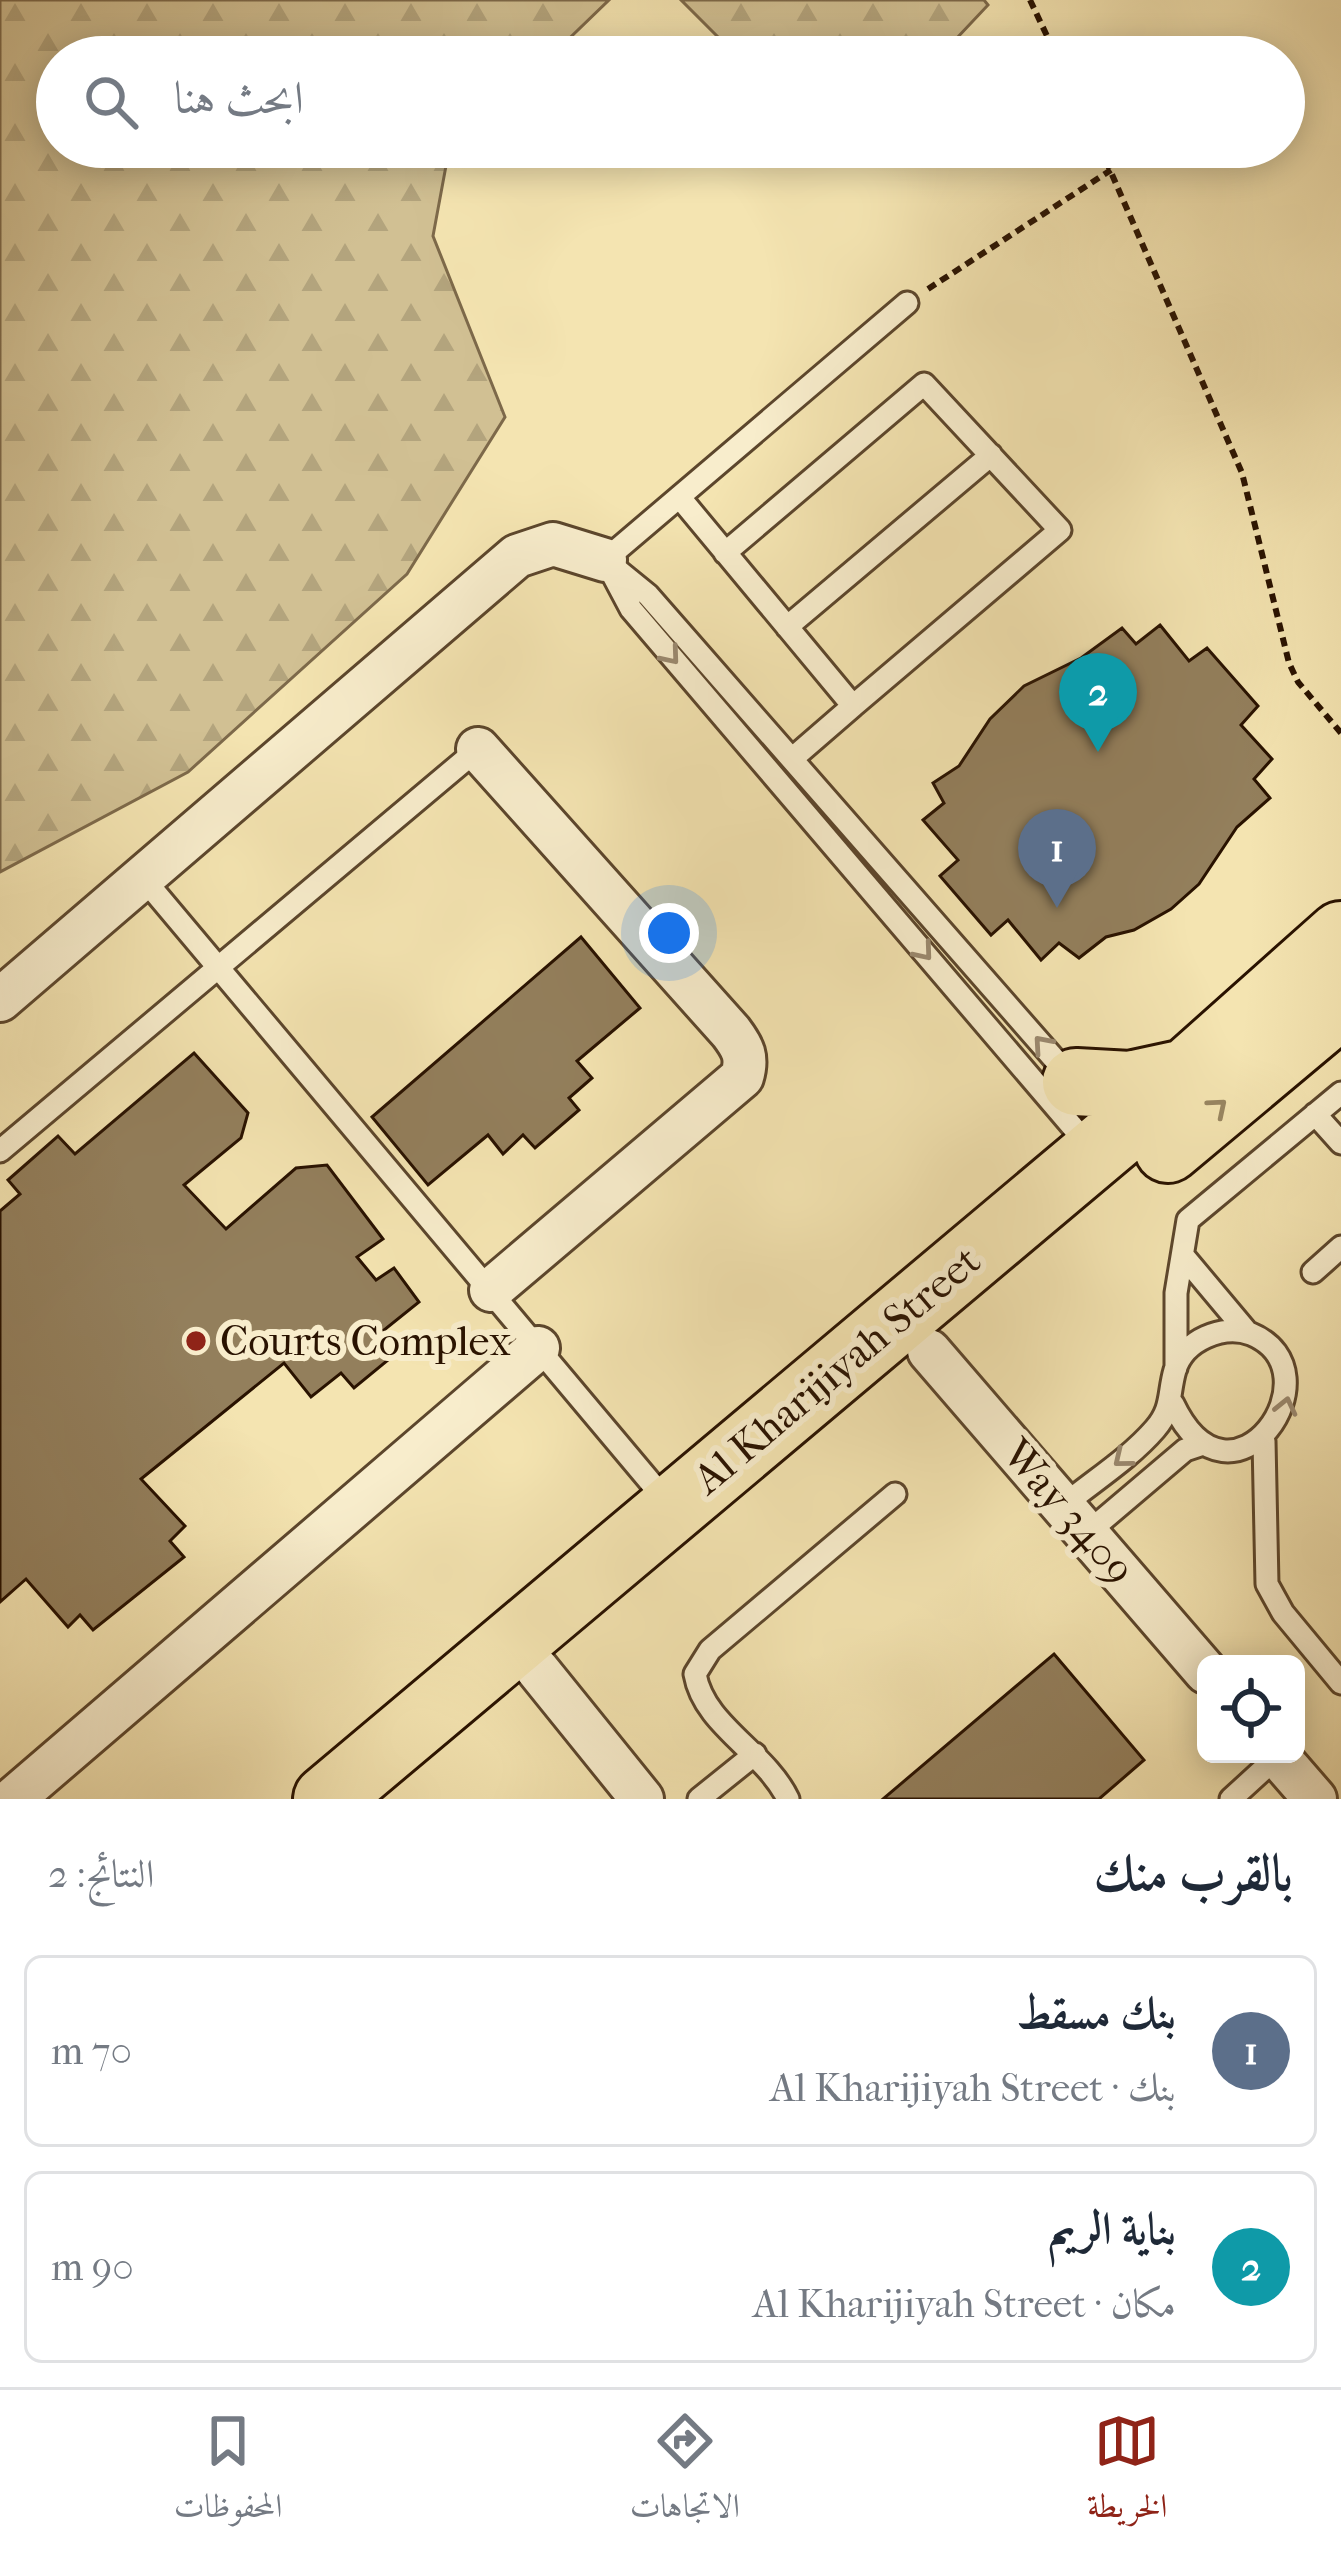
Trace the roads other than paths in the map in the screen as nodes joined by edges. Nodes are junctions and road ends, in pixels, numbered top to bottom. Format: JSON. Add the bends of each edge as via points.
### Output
{"nodes":[{"id":1,"x":907,"y":303,"type":"road end"},
{"id":2,"x":991,"y":455,"type":"junction"},
{"id":3,"x":681,"y":499,"type":"junction"},
{"id":4,"x":725,"y":553,"type":"junction"},
{"id":5,"x":605,"y":560,"type":"junction"},
{"id":6,"x":787,"y":627,"type":"junction"},
{"id":7,"x":853,"y":706,"type":"junction"},
{"id":8,"x":478,"y":749,"type":"joint"},
{"id":9,"x":793,"y":758,"type":"junction"},
{"id":10,"x":143,"y":878,"type":"junction"},
{"id":11,"x":1341,"y":935,"type":"edge"},
{"id":12,"x":221,"y":970,"type":"junction"},
{"id":13,"x":0,"y":1000,"type":"edge"},
{"id":14,"x":1341,"y":1004,"type":"edge"},
{"id":15,"x":1341,"y":1093,"type":"edge"},
{"id":16,"x":1316,"y":1114,"type":"junction"},
{"id":17,"x":1095,"y":1137,"type":"junction"},
{"id":18,"x":1341,"y":1143,"type":"edge"},
{"id":19,"x":0,"y":1151,"type":"edge"},
{"id":20,"x":1341,"y":1247,"type":"edge"},
{"id":21,"x":983,"y":1248,"type":"junction"},
{"id":22,"x":1185,"y":1258,"type":"junction"},
{"id":23,"x":1313,"y":1272,"type":"dead end"},
{"id":24,"x":491,"y":1290,"type":"junction"},
{"id":25,"x":1246,"y":1332,"type":"junction"},
{"id":26,"x":538,"y":1348,"type":"junction"},
{"id":27,"x":929,"y":1351,"type":"junction"},
{"id":28,"x":1176,"y":1368,"type":"junction"},
{"id":29,"x":817,"y":1387,"type":"junction"},
{"id":30,"x":1173,"y":1404,"type":"junction"},
{"id":31,"x":1264,"y":1442,"type":"junction"},
{"id":32,"x":1204,"y":1444,"type":"junction"},
{"id":33,"x":895,"y":1494,"type":"dead end"},
{"id":34,"x":1074,"y":1520,"type":"junction"},
{"id":35,"x":648,"y":1528,"type":"junction"},
{"id":36,"x":1197,"y":1662,"type":"edge"},
{"id":37,"x":538,"y":1669,"type":"junction"},
{"id":38,"x":1341,"y":1683,"type":"edge"},
{"id":39,"x":402,"y":1735,"type":"junction"},
{"id":40,"x":755,"y":1754,"type":"junction"},
{"id":41,"x":1269,"y":1763,"type":"edge"},
{"id":42,"x":1284,"y":1763,"type":"edge"},
{"id":43,"x":13,"y":1799,"type":"edge"},
{"id":44,"x":327,"y":1799,"type":"edge"},
{"id":45,"x":385,"y":1799,"type":"edge"},
{"id":46,"x":642,"y":1799,"type":"edge"},
{"id":47,"x":699,"y":1799,"type":"edge"},
{"id":48,"x":788,"y":1799,"type":"edge"},
{"id":49,"x":1231,"y":1799,"type":"edge"},
{"id":50,"x":1315,"y":1799,"type":"edge"}],
"edges":[{"from":1,"to":3,"type":"lane"},
{"from":2,"to":4,"type":"lane","via":[[924,383]]},
{"from":2,"to":6,"type":"lane"},
{"from":2,"to":7,"type":"lane","via":[[1060,530]]},
{"from":3,"to":4,"type":"lane"},
{"from":3,"to":5,"type":"lane"},
{"from":4,"to":6,"type":"lane"},
{"from":5,"to":9,"type":"lane","via":[[648,596]]},
{"from":5,"to":10,"type":"street","via":[[553,544],[517,556]]},
{"from":5,"to":17,"type":"lane","one_way":true,"via":[[631,609]]},
{"from":6,"to":7,"type":"lane"},
{"from":7,"to":9,"type":"lane"},
{"from":8,"to":12,"type":"lane"},
{"from":8,"to":24,"type":"street","via":[[731,1032],[746,1065],[742,1077]]},
{"from":17,"to":9,"type":"lane","one_way":true},
{"from":10,"to":12,"type":"lane"},
{"from":10,"to":13,"type":"street"},
{"from":11,"to":17,"type":"main road","via":[[1190,1072],[1130,1084]]},
{"from":12,"to":19,"type":"lane"},
{"from":12,"to":24,"type":"lane"},
{"from":17,"to":14,"type":"main road","name":"Al Kharijiyah Street","one_way":true},
{"from":15,"to":16,"type":"lane"},
{"from":16,"to":18,"type":"lane"},
{"from":16,"to":22,"type":"lane","via":[[1189,1220]]},
{"from":17,"to":21,"type":"main road","name":"Al Kharijiyah Street"},
{"from":17,"to":27,"type":"main road","name":"Al Kharijiyah Street"},
{"from":20,"to":23,"type":"lane"},
{"from":21,"to":27,"type":"main road","via":[[939,1314]]},
{"from":21,"to":29,"type":"main road","name":"Al Kharijiyah Street"},
{"from":22,"to":25,"type":"lane"},
{"from":22,"to":28,"type":"lane","via":[[1176,1293]]},
{"from":24,"to":26,"type":"lane"},
{"from":25,"to":28,"type":"lane","via":[[1214,1333]]},
{"from":31,"to":25,"type":"lane","one_way":true,"via":[[1292,1399],[1289,1372],[1270,1344]]},
{"from":26,"to":35,"type":"lane"},
{"from":26,"to":43,"type":"street"},
{"from":27,"to":29,"type":"main road","via":[[892,1350]]},
{"from":27,"to":34,"type":"street","name":"Way 3409"},
{"from":27,"to":37,"type":"main road","name":"Al Kharijiyah Street"},
{"from":28,"to":30,"type":"lane"},
{"from":29,"to":35,"type":"main road","name":"Al Kharijiyah Street"},
{"from":30,"to":32,"type":"lane"},
{"from":30,"to":34,"type":"lane","one_way":true},
{"from":31,"to":32,"type":"lane","via":[[1229,1451]]},
{"from":31,"to":38,"type":"lane","via":[[1268,1584]]},
{"from":32,"to":34,"type":"lane"},
{"from":33,"to":40,"type":"lane","via":[[710,1650],[695,1674],[700,1700]]},
{"from":34,"to":36,"type":"street","name":"Way 3409"},
{"from":35,"to":37,"type":"main road","via":[[549,1639]]},
{"from":35,"to":39,"type":"main road","name":"Al Kharijiyah Street"},
{"from":37,"to":39,"type":"main road","via":[[517,1668],[450,1718]]},
{"from":37,"to":45,"type":"main road","name":"Al Kharijiyah Street"},
{"from":37,"to":46,"type":"street"},
{"from":39,"to":44,"type":"main road","name":"Al Kharijiyah Street"},
{"from":40,"to":47,"type":"lane"},
{"from":40,"to":48,"type":"lane"},
{"from":41,"to":49,"type":"lane"},
{"from":42,"to":50,"type":"street"}]}
